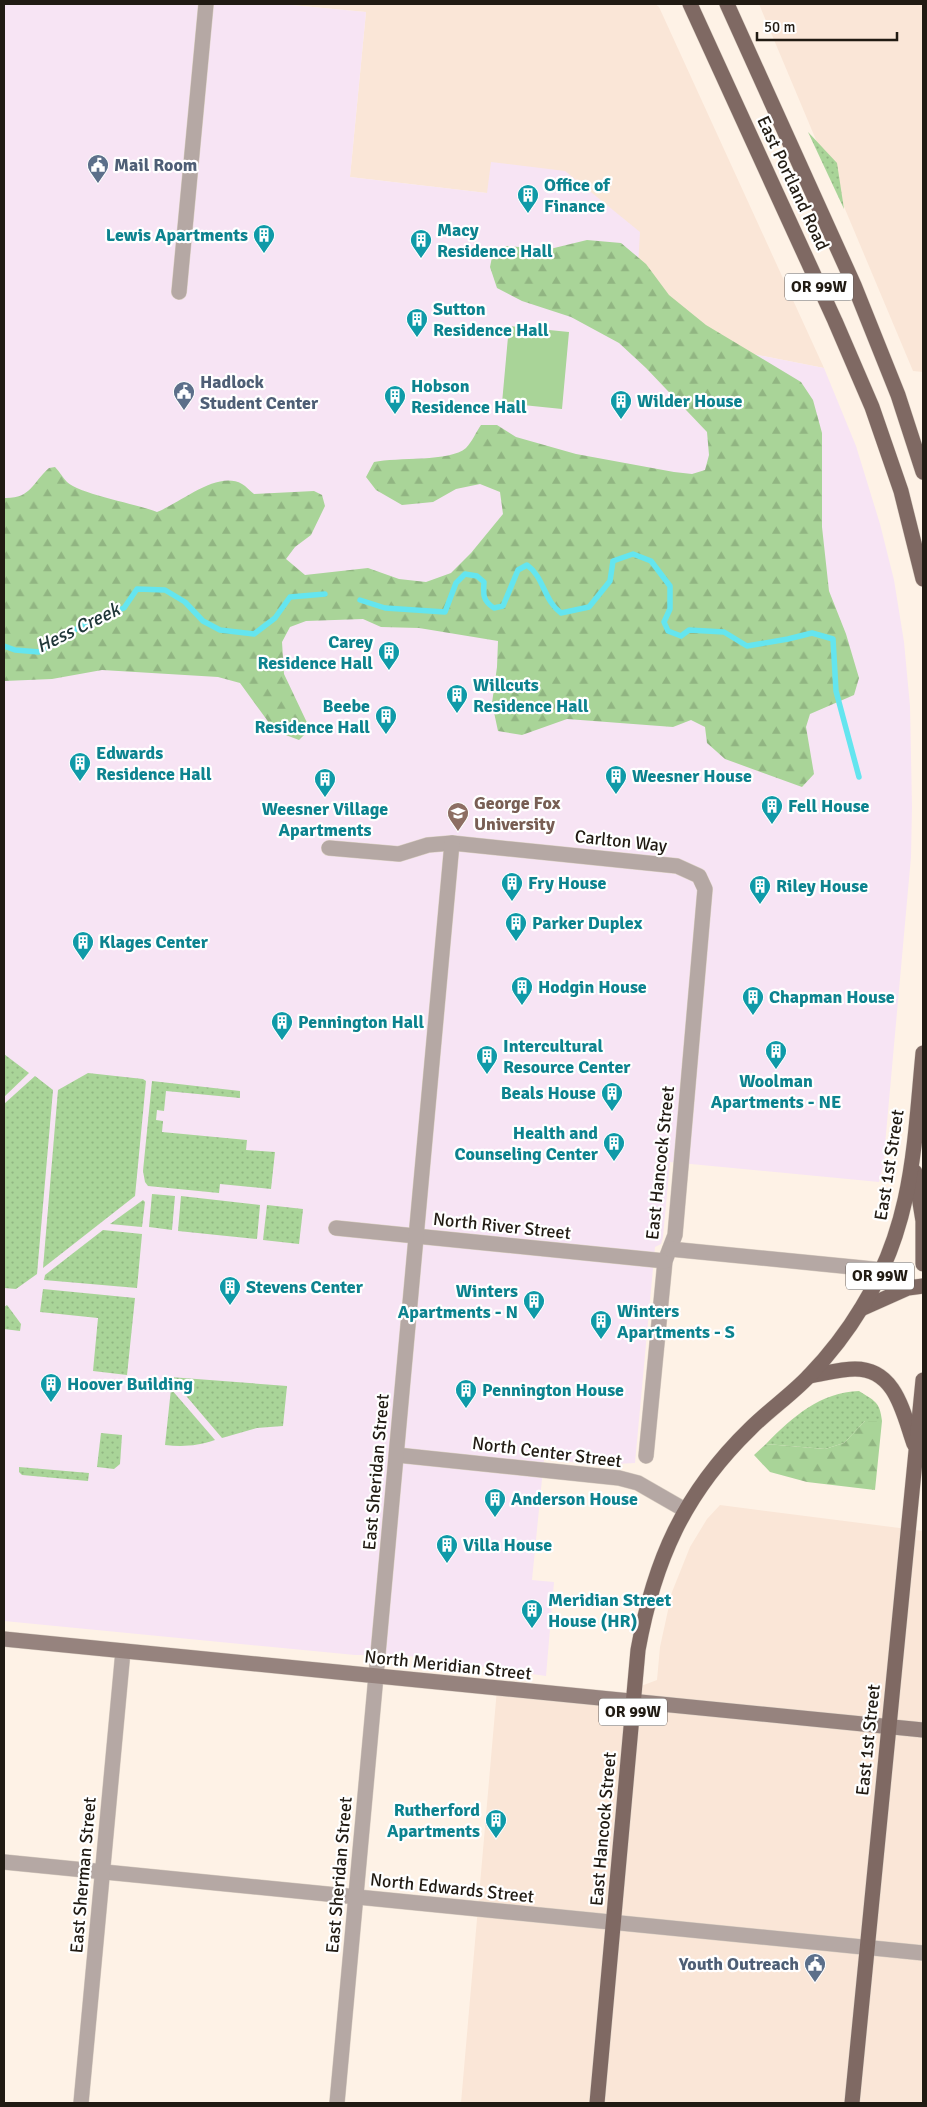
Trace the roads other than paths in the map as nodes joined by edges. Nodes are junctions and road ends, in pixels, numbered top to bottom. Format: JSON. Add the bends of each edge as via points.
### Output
{"nodes":[{"id":1,"x":206,"y":4,"type":"edge"},
{"id":2,"x":690,"y":4,"type":"edge"},
{"id":3,"x":726,"y":4,"type":"edge"},
{"id":4,"x":179,"y":292,"type":"dead end"},
{"id":5,"x":923,"y":472,"type":"edge"},
{"id":6,"x":923,"y":579,"type":"edge"},
{"id":7,"x":452,"y":843,"type":"junction"},
{"id":8,"x":329,"y":848,"type":"dead end"},
{"id":9,"x":699,"y":876,"type":"joint"},
{"id":10,"x":923,"y":1053,"type":"edge"},
{"id":11,"x":913,"y":1158,"type":"junction"},
{"id":12,"x":336,"y":1228,"type":"dead end"},
{"id":13,"x":416,"y":1236,"type":"junction"},
{"id":14,"x":667,"y":1255,"type":"junction"},
{"id":15,"x":923,"y":1264,"type":"edge"},
{"id":16,"x":883,"y":1270,"type":"junction"},
{"id":17,"x":923,"y":1286,"type":"edge"},
{"id":18,"x":862,"y":1309,"type":"junction"},
{"id":19,"x":809,"y":1376,"type":"junction"},
{"id":20,"x":923,"y":1380,"type":"edge"},
{"id":21,"x":916,"y":1448,"type":"junction"},
{"id":22,"x":397,"y":1455,"type":"junction"},
{"id":23,"x":646,"y":1456,"type":"dead end"},
{"id":24,"x":917,"y":1504,"type":"edge"},
{"id":25,"x":685,"y":1510,"type":"junction"},
{"id":26,"x":4,"y":1639,"type":"edge"},
{"id":27,"x":123,"y":1651,"type":"junction"},
{"id":28,"x":377,"y":1676,"type":"junction"},
{"id":29,"x":634,"y":1703,"type":"junction"},
{"id":30,"x":888,"y":1727,"type":"junction"},
{"id":31,"x":923,"y":1730,"type":"edge"},
{"id":32,"x":4,"y":1862,"type":"edge"},
{"id":33,"x":103,"y":1872,"type":"junction"},
{"id":34,"x":356,"y":1897,"type":"junction"},
{"id":35,"x":613,"y":1923,"type":"junction"},
{"id":36,"x":867,"y":1948,"type":"junction"},
{"id":37,"x":923,"y":1953,"type":"edge"},
{"id":38,"x":81,"y":2103,"type":"edge"},
{"id":39,"x":338,"y":2103,"type":"edge"},
{"id":40,"x":597,"y":2103,"type":"edge"},
{"id":41,"x":852,"y":2103,"type":"edge"}],
"edges":[{"from":1,"to":4,"type":"street"},
{"from":2,"to":6,"type":"main road","name":"East Portland Road","number":"OR 99W","via":[[872,406],[901,491]]},
{"from":3,"to":5,"type":"main road","name":"East Portland Road","number":"OR 99W","via":[[865,311],[898,394]]},
{"from":7,"to":8,"type":"street","name":"Carlton Way","via":[[428,845],[398,854]]},
{"from":7,"to":9,"type":"street","name":"Carlton Way","via":[[670,865]]},
{"from":7,"to":13,"type":"street","name":"East Sheridan Street"},
{"from":9,"to":14,"type":"street","name":"East Hancock Street","via":[[705,889],[675,1235]]},
{"from":10,"to":11,"type":"main road","name":"East 1st Street","number":"OR 99W"},
{"from":11,"to":15,"type":"main road","via":[[923,1221]]},
{"from":11,"to":16,"type":"main road","name":"East 1st Street","number":"OR 99W","via":[[907,1200]]},
{"from":12,"to":13,"type":"street","name":"North River Street"},
{"from":13,"to":14,"type":"street","name":"North River Street"},
{"from":13,"to":22,"type":"street","name":"East Sheridan Street"},
{"from":14,"to":16,"type":"street","name":"North River Street"},
{"from":14,"to":23,"type":"street","name":"East Hancock Street"},
{"from":16,"to":18,"type":"main road","name":"East 1st Street","number":"OR 99W"},
{"from":17,"to":18,"type":"main road","via":[[908,1288]]},
{"from":18,"to":19,"type":"main road","name":"East 1st Street","number":"OR 99W","via":[[839,1343]]},
{"from":19,"to":21,"type":"main road","via":[[853,1369],[878,1374],[896,1394]]},
{"from":19,"to":25,"type":"main road","name":"East Hancock Street","number":"OR 99W","via":[[749,1430],[709,1475]]},
{"from":20,"to":21,"type":"main road","name":"East 1st Street"},
{"from":21,"to":24,"type":"main road","name":"East 1st Street"},
{"from":22,"to":25,"type":"street","name":"North Center Street","via":[[618,1478],[638,1483]]},
{"from":22,"to":28,"type":"street","name":"East Sheridan Street"},
{"from":24,"to":30,"type":"main road","name":"East 1st Street"},
{"from":25,"to":29,"type":"main road","name":"East Hancock Street","number":"OR 99W","via":[[667,1546],[648,1603],[638,1650]]},
{"from":26,"to":27,"type":"street","name":"North Meridian Street"},
{"from":27,"to":28,"type":"street","name":"North Meridian Street"},
{"from":27,"to":33,"type":"street","name":"East Sherman Street"},
{"from":28,"to":29,"type":"street","name":"North Meridian Street"},
{"from":28,"to":34,"type":"street","name":"East Sheridan Street"},
{"from":29,"to":30,"type":"street","name":"North Meridian Street"},
{"from":29,"to":35,"type":"main road","name":"East Hancock Street","number":"OR 99W"},
{"from":30,"to":31,"type":"street","name":"North Meridian Street"},
{"from":30,"to":36,"type":"main road","name":"East 1st Street"},
{"from":32,"to":33,"type":"street","name":"North Edwards Street"},
{"from":33,"to":34,"type":"street","name":"North Edwards Street"},
{"from":33,"to":38,"type":"street","name":"East Sherman Street"},
{"from":34,"to":35,"type":"street","name":"North Edwards Street"},
{"from":34,"to":39,"type":"street","name":"East Sheridan Street"},
{"from":35,"to":36,"type":"street","name":"North Edwards Street"},
{"from":35,"to":40,"type":"main road","name":"East Hancock Street","number":"OR 99W"},
{"from":36,"to":37,"type":"street","name":"North Edwards Street"},
{"from":36,"to":41,"type":"main road","name":"East 1st Street"}]}
